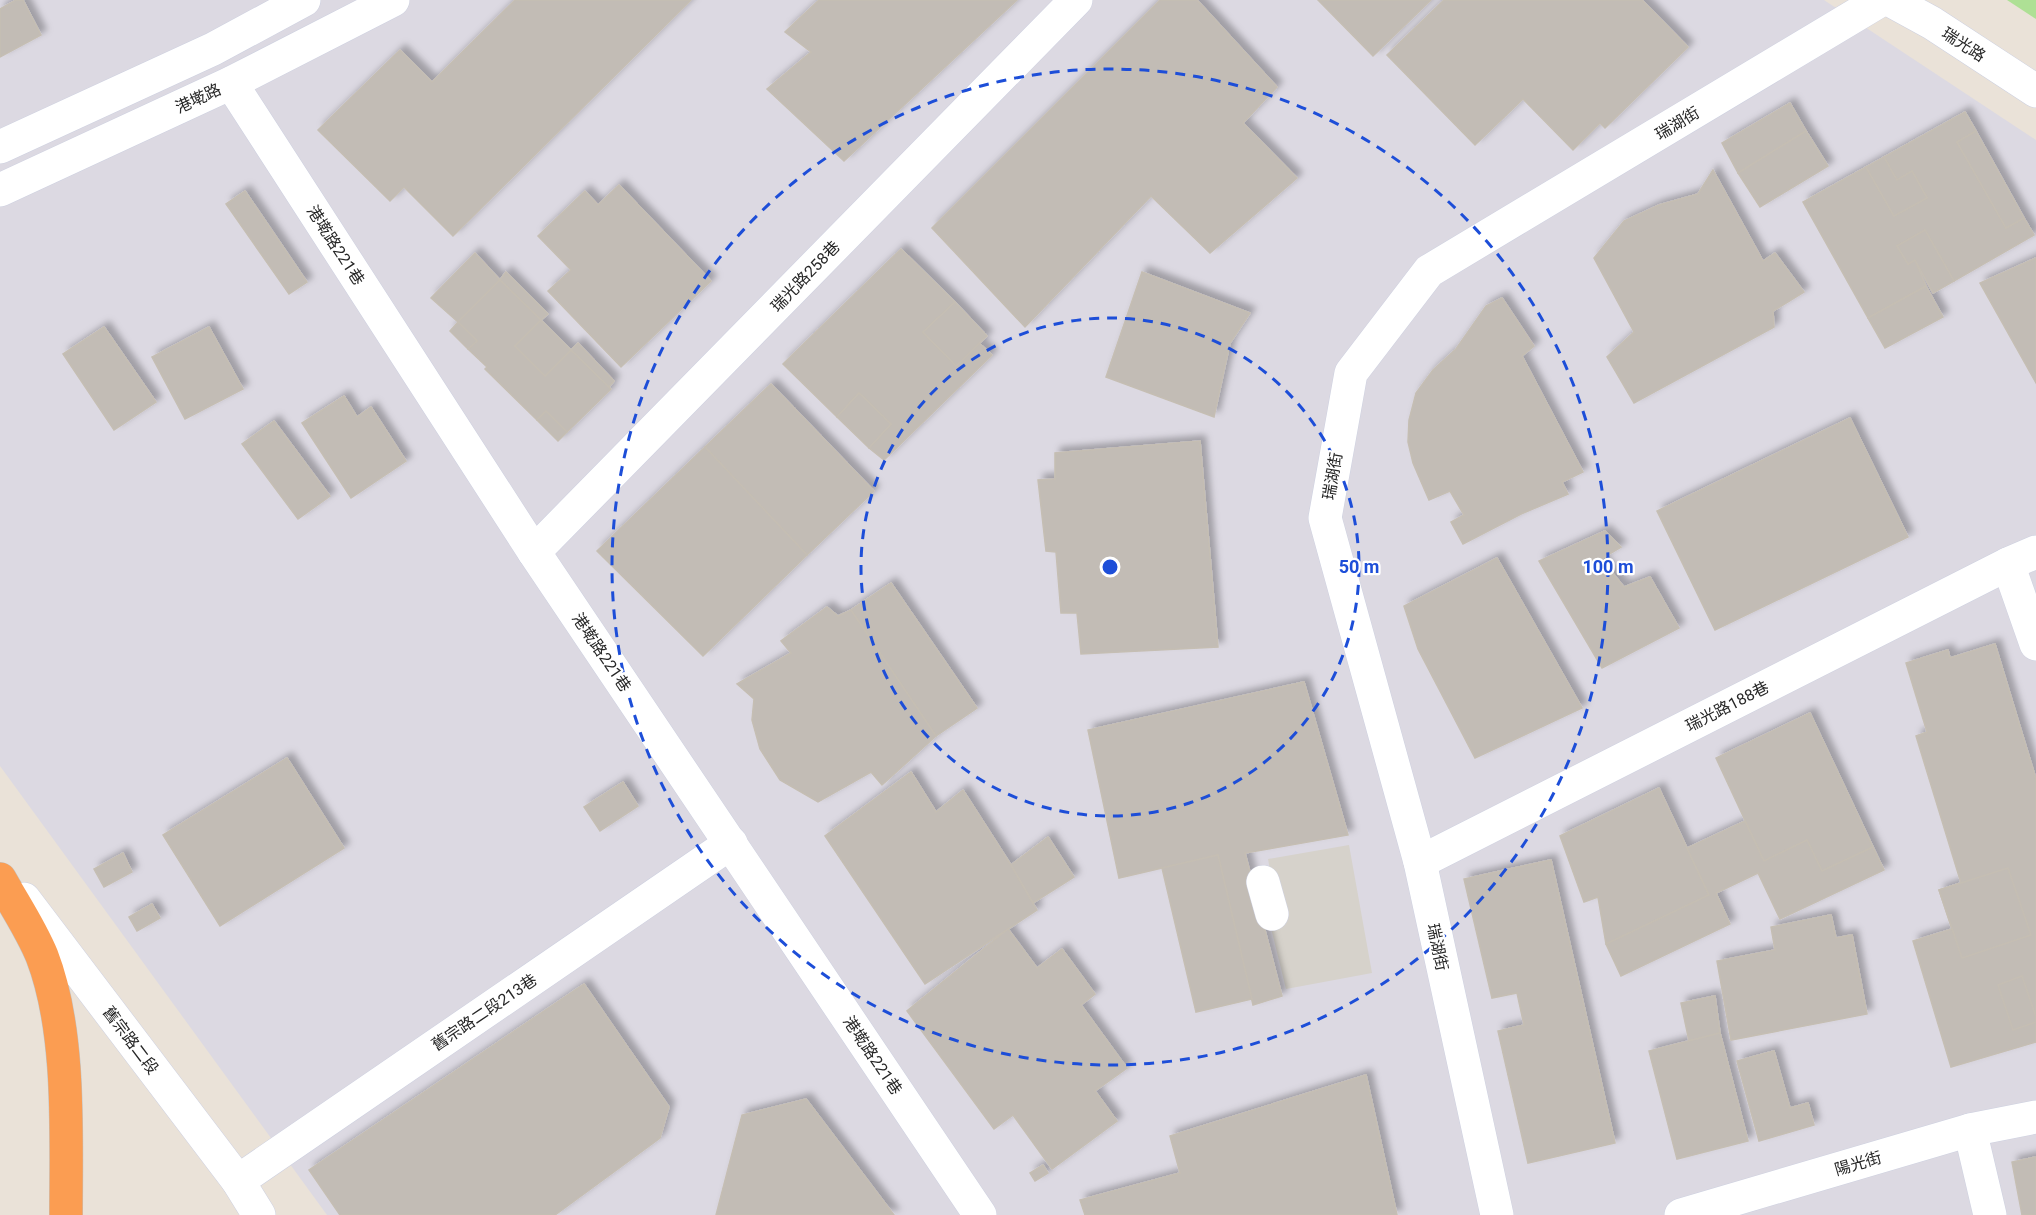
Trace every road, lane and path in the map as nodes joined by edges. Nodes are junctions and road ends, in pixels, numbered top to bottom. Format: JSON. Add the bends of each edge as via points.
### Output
{"nodes":[{"id":1,"x":304,"y":0,"type":"edge"},
{"id":2,"x":393,"y":0,"type":"edge"},
{"id":3,"x":1076,"y":0,"type":"edge"},
{"id":4,"x":1881,"y":0,"type":"edge"},
{"id":5,"x":1890,"y":0,"type":"edge"},
{"id":6,"x":231,"y":83,"type":"junction"},
{"id":7,"x":2036,"y":90,"type":"edge"},
{"id":8,"x":0,"y":147,"type":"edge"},
{"id":9,"x":0,"y":190,"type":"edge"},
{"id":10,"x":534,"y":552,"type":"junction"},
{"id":11,"x":2022,"y":558,"type":"edge"},
{"id":12,"x":2036,"y":644,"type":"edge"},
{"id":13,"x":730,"y":843,"type":"junction"},
{"id":14,"x":1420,"y":862,"type":"junction"},
{"id":15,"x":0,"y":868,"type":"edge"},
{"id":16,"x":0,"y":879,"type":"edge"},
{"id":17,"x":1261,"y":883,"type":"dead end"},
{"id":18,"x":1272,"y":914,"type":"dead end"},
{"id":19,"x":2036,"y":1117,"type":"edge"},
{"id":20,"x":1970,"y":1130,"type":"junction"},
{"id":21,"x":238,"y":1181,"type":"junction"},
{"id":22,"x":66,"y":1215,"type":"edge"},
{"id":23,"x":258,"y":1215,"type":"edge"},
{"id":24,"x":980,"y":1215,"type":"edge"},
{"id":25,"x":1497,"y":1215,"type":"edge"},
{"id":26,"x":1681,"y":1215,"type":"edge"},
{"id":27,"x":1990,"y":1215,"type":"edge"}],
"edges":[{"from":1,"to":8,"type":"street","via":[[213,49]]},
{"from":2,"to":6,"type":"street","name":"港墘路"},
{"from":3,"to":10,"type":"street","name":"瑞光路258巷"},
{"from":4,"to":14,"type":"street","name":"瑞湖街","via":[[1429,271],[1351,373],[1325,518]]},
{"from":5,"to":7,"type":"street","name":"瑞光路"},
{"from":6,"to":9,"type":"street","name":"港墘路"},
{"from":6,"to":10,"type":"street","name":"港墘路221巷"},
{"from":10,"to":13,"type":"street","name":"港墘路221巷"},
{"from":11,"to":12,"type":"street"},
{"from":11,"to":14,"type":"street","name":"瑞光路188巷"},
{"from":13,"to":21,"type":"street","name":"舊宗路二段213巷"},
{"from":13,"to":24,"type":"street","name":"港墘路221巷"},
{"from":14,"to":25,"type":"street","name":"瑞湖街"},
{"from":15,"to":21,"type":"street","name":"舊宗路二段"},
{"from":16,"to":22,"type":"highway","via":[[41,954],[52,987],[62,1049]]},
{"from":17,"to":18,"type":"street"},
{"from":19,"to":20,"type":"street","name":"陽光街"},
{"from":20,"to":26,"type":"street","name":"陽光街"},
{"from":20,"to":27,"type":"street"},
{"from":21,"to":23,"type":"street","name":"舊宗路二段"}]}
